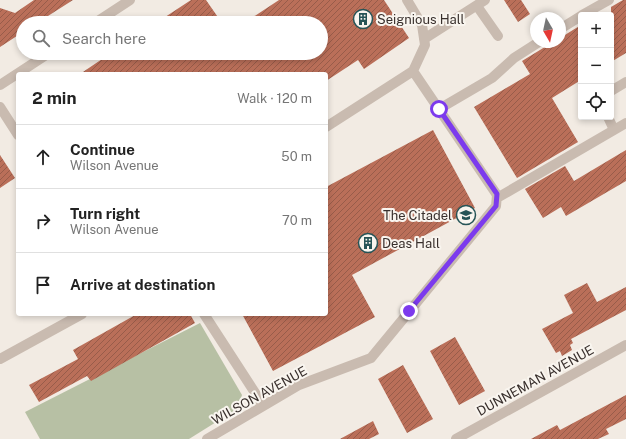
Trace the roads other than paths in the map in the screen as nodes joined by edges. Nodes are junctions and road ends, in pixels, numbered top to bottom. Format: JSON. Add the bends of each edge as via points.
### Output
{"nodes":[{"id":1,"x":130,"y":0,"type":"edge"},
{"id":2,"x":407,"y":0,"type":"edge"},
{"id":3,"x":609,"y":0,"type":"edge"},
{"id":4,"x":481,"y":3,"type":"edge"},
{"id":5,"x":587,"y":12,"type":"edge"},
{"id":6,"x":106,"y":16,"type":"edge"},
{"id":7,"x":578,"y":18,"type":"edge"},
{"id":8,"x":566,"y":25,"type":"edge"},
{"id":9,"x":498,"y":36,"type":"dead end"},
{"id":10,"x":424,"y":39,"type":"junction"},
{"id":11,"x":530,"y":48,"type":"edge"},
{"id":12,"x":38,"y":60,"type":"edge"},
{"id":13,"x":413,"y":71,"type":"junction"},
{"id":14,"x":20,"y":72,"type":"edge"},
{"id":15,"x":16,"y":75,"type":"edge"},
{"id":16,"x":626,"y":82,"type":"edge"},
{"id":17,"x":0,"y":85,"type":"edge"},
{"id":18,"x":614,"y":90,"type":"edge"},
{"id":19,"x":0,"y":107,"type":"edge"},
{"id":20,"x":439,"y":109,"type":"junction"},
{"id":21,"x":609,"y":120,"type":"edge"},
{"id":22,"x":626,"y":123,"type":"edge"},
{"id":23,"x":328,"y":126,"type":"edge"},
{"id":24,"x":614,"y":130,"type":"junction"},
{"id":25,"x":16,"y":132,"type":"edge"},
{"id":26,"x":497,"y":198,"type":"junction"},
{"id":27,"x":78,"y":316,"type":"edge"},
{"id":28,"x":205,"y":316,"type":"edge"},
{"id":29,"x":626,"y":345,"type":"edge"},
{"id":30,"x":0,"y":359,"type":"edge"},
{"id":31,"x":263,"y":405,"type":"junction"},
{"id":32,"x":207,"y":439,"type":"edge"},
{"id":33,"x":456,"y":439,"type":"edge"}],
"edges":[{"from":1,"to":6,"type":"street"},
{"from":2,"to":10,"type":"street","via":[[422,25]]},
{"from":3,"to":5,"type":"street"},
{"from":4,"to":9,"type":"street"},
{"from":4,"to":10,"type":"street"},
{"from":7,"to":8,"type":"street"},
{"from":10,"to":13,"type":"street","via":[[425,45]]},
{"from":11,"to":20,"type":"street","via":[[492,78]]},
{"from":12,"to":14,"type":"street"},
{"from":13,"to":20,"type":"street"},
{"from":13,"to":23,"type":"street"},
{"from":15,"to":17,"type":"street"},
{"from":16,"to":18,"type":"street"},
{"from":19,"to":25,"type":"street"},
{"from":20,"to":26,"type":"street","via":[[497,194]]},
{"from":21,"to":24,"type":"street"},
{"from":22,"to":24,"type":"street"},
{"from":24,"to":26,"type":"street"},
{"from":26,"to":31,"type":"street","name":"WILSON AVENUE","via":[[496,206],[371,358],[299,385]]},
{"from":27,"to":30,"type":"street"},
{"from":28,"to":31,"type":"street"},
{"from":29,"to":33,"type":"street","name":"DUNNEMAN AVENUE"},
{"from":31,"to":32,"type":"street","name":"WILSON AVENUE"}]}
